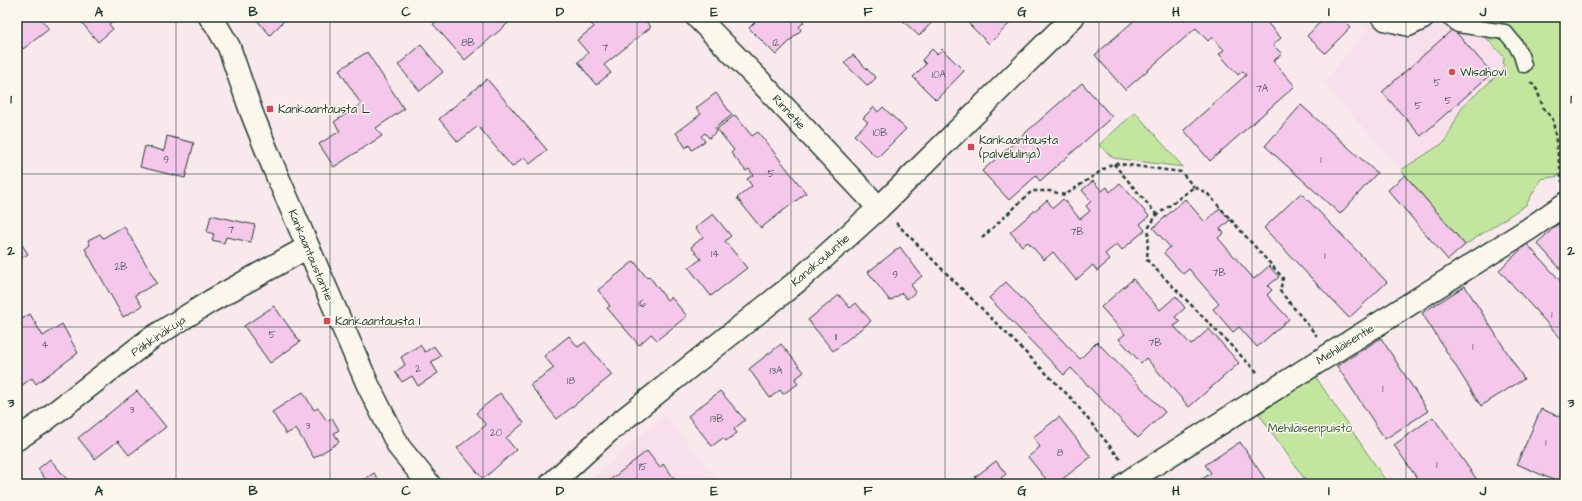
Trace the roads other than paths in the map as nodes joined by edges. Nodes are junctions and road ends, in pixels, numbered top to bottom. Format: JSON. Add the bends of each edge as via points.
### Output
{"nodes":[{"id":1,"x":210,"y":17,"type":"edge"},
{"id":2,"x":697,"y":17,"type":"edge"},
{"id":3,"x":1073,"y":17,"type":"edge"},
{"id":4,"x":1378,"y":17,"type":"edge"},
{"id":5,"x":1430,"y":17,"type":"edge"},
{"id":6,"x":1447,"y":17,"type":"edge"},
{"id":7,"x":1524,"y":65,"type":"road end"},
{"id":8,"x":1565,"y":204,"type":"edge"},
{"id":9,"x":879,"y":208,"type":"junction"},
{"id":10,"x":308,"y":247,"type":"junction"},
{"id":11,"x":17,"y":439,"type":"edge"},
{"id":12,"x":1130,"y":480,"type":"edge"},
{"id":13,"x":429,"y":484,"type":"edge"},
{"id":14,"x":551,"y":484,"type":"edge"}],
"edges":[{"from":1,"to":10,"type":"street","name":"Kankaantaustantie","via":[[229,47],[251,111]]},
{"from":2,"to":9,"type":"street","name":"Rinnetie"},
{"from":3,"to":9,"type":"street","name":"Kanakouluntie"},
{"from":4,"to":5,"type":"lane","via":[[1384,23],[1409,29]]},
{"from":6,"to":7,"type":"lane","via":[[1458,25],[1505,32],[1515,44]]},
{"from":8,"to":12,"type":"street","name":"Mehiläisentie"},
{"from":9,"to":14,"type":"street","name":"Kanakouluntie","via":[[798,280],[609,431]]},
{"from":10,"to":11,"type":"street","name":"Pähkinäkuja","via":[[210,301],[150,339]]},
{"from":10,"to":13,"type":"street","name":"Kankaantaustantie","via":[[368,385],[399,447]]}]}
